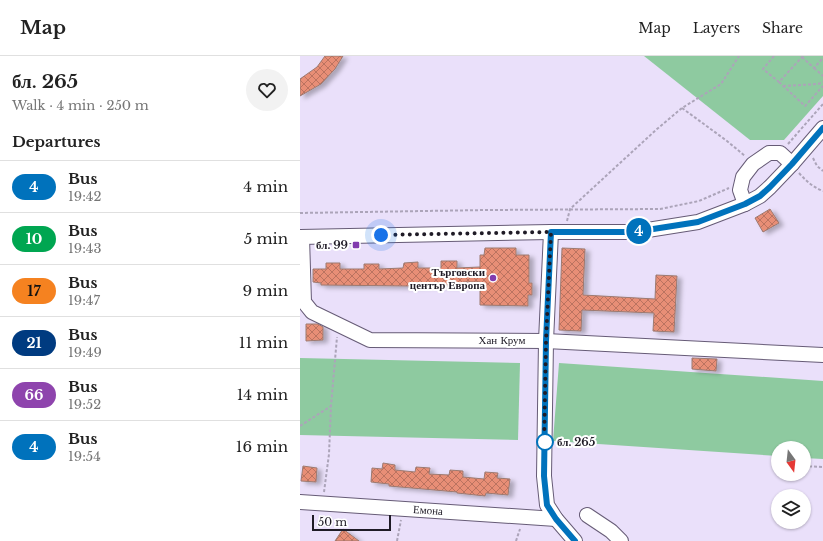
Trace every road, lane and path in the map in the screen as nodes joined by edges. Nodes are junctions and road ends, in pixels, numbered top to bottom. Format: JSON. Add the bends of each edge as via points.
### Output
{"nodes":[{"id":1,"x":739,"y":56,"type":"edge"},
{"id":2,"x":774,"y":56,"type":"edge"},
{"id":3,"x":802,"y":56,"type":"edge"},
{"id":4,"x":823,"y":58,"type":"edge"},
{"id":5,"x":814,"y":68,"type":"junction"},
{"id":6,"x":823,"y":76,"type":"edge"},
{"id":7,"x":779,"y":82,"type":"junction"},
{"id":8,"x":823,"y":82,"type":"edge"},
{"id":9,"x":783,"y":86,"type":"junction"},
{"id":10,"x":823,"y":86,"type":"edge"},
{"id":11,"x":823,"y":104,"type":"edge"},
{"id":12,"x":682,"y":108,"type":"junction"},
{"id":13,"x":823,"y":128,"type":"edge"},
{"id":14,"x":780,"y":153,"type":"junction"},
{"id":15,"x":753,"y":164,"type":"junction"},
{"id":16,"x":792,"y":164,"type":"junction"},
{"id":17,"x":741,"y":183,"type":"junction"},
{"id":18,"x":823,"y":191,"type":"edge"},
{"id":19,"x":745,"y":204,"type":"junction"},
{"id":20,"x":570,"y":209,"type":"junction"},
{"id":21,"x":300,"y":213,"type":"edge"},
{"id":22,"x":551,"y":232,"type":"junction"},
{"id":23,"x":566,"y":232,"type":"junction"},
{"id":24,"x":301,"y":237,"type":"edge"},
{"id":25,"x":302,"y":303,"type":"edge"},
{"id":26,"x":338,"y":324,"type":"junction"},
{"id":27,"x":546,"y":341,"type":"junction"},
{"id":28,"x":823,"y":355,"type":"edge"},
{"id":29,"x":331,"y":406,"type":"junction"},
{"id":30,"x":300,"y":426,"type":"edge"},
{"id":31,"x":811,"y":467,"type":"edge"},
{"id":32,"x":823,"y":468,"type":"edge"},
{"id":33,"x":300,"y":502,"type":"edge"},
{"id":34,"x":323,"y":503,"type":"junction"},
{"id":35,"x":403,"y":509,"type":"junction"},
{"id":36,"x":587,"y":515,"type":"dead end"},
{"id":37,"x":556,"y":519,"type":"junction"},
{"id":38,"x":397,"y":541,"type":"edge"},
{"id":39,"x":575,"y":541,"type":"edge"},
{"id":40,"x":621,"y":541,"type":"edge"}],
"edges":[{"from":1,"to":12,"type":"path","via":[[721,84]]},
{"from":2,"to":7,"type":"path","via":[[763,69]]},
{"from":3,"to":5,"type":"path"},
{"from":3,"to":7,"type":"path"},
{"from":4,"to":5,"type":"path"},
{"from":5,"to":6,"type":"path"},
{"from":7,"to":9,"type":"path"},
{"from":8,"to":9,"type":"path"},
{"from":9,"to":10,"type":"path","via":[[805,106]]},
{"from":11,"to":14,"type":"path"},
{"from":12,"to":15,"type":"path"},
{"from":12,"to":20,"type":"path"},
{"from":13,"to":16,"type":"street"},
{"from":14,"to":15,"type":"street","via":[[769,153]]},
{"from":14,"to":16,"type":"street"},
{"from":15,"to":17,"type":"street"},
{"from":16,"to":18,"type":"path","via":[[805,181]]},
{"from":16,"to":19,"type":"street","via":[[765,192]]},
{"from":17,"to":19,"type":"street","via":[[740,190]]},
{"from":17,"to":20,"type":"path","via":[[699,201],[660,209]]},
{"from":19,"to":23,"type":"street","via":[[698,222],[634,232]]},
{"from":20,"to":21,"type":"path"},
{"from":20,"to":23,"type":"path"},
{"from":22,"to":23,"type":"street"},
{"from":22,"to":24,"type":"street"},
{"from":22,"to":27,"type":"street"},
{"from":24,"to":25,"type":"street","name":"Хан Крум"},
{"from":25,"to":26,"type":"street","name":"Хан Крум","via":[[312,312]]},
{"from":26,"to":27,"type":"street","name":"Хан Крум","via":[[370,340]]},
{"from":26,"to":29,"type":"path"},
{"from":27,"to":28,"type":"street","name":"Хан Крум"},
{"from":27,"to":37,"type":"street","via":[[544,476],[547,505]]},
{"from":29,"to":30,"type":"path"},
{"from":29,"to":34,"type":"path","via":[[330,454]]},
{"from":31,"to":32,"type":"path"},
{"from":33,"to":34,"type":"street","name":"Емона"},
{"from":34,"to":35,"type":"street","name":"Емона"},
{"from":35,"to":37,"type":"street","name":"Емона"},
{"from":35,"to":38,"type":"path"},
{"from":36,"to":40,"type":"street"},
{"from":37,"to":39,"type":"street"}]}
